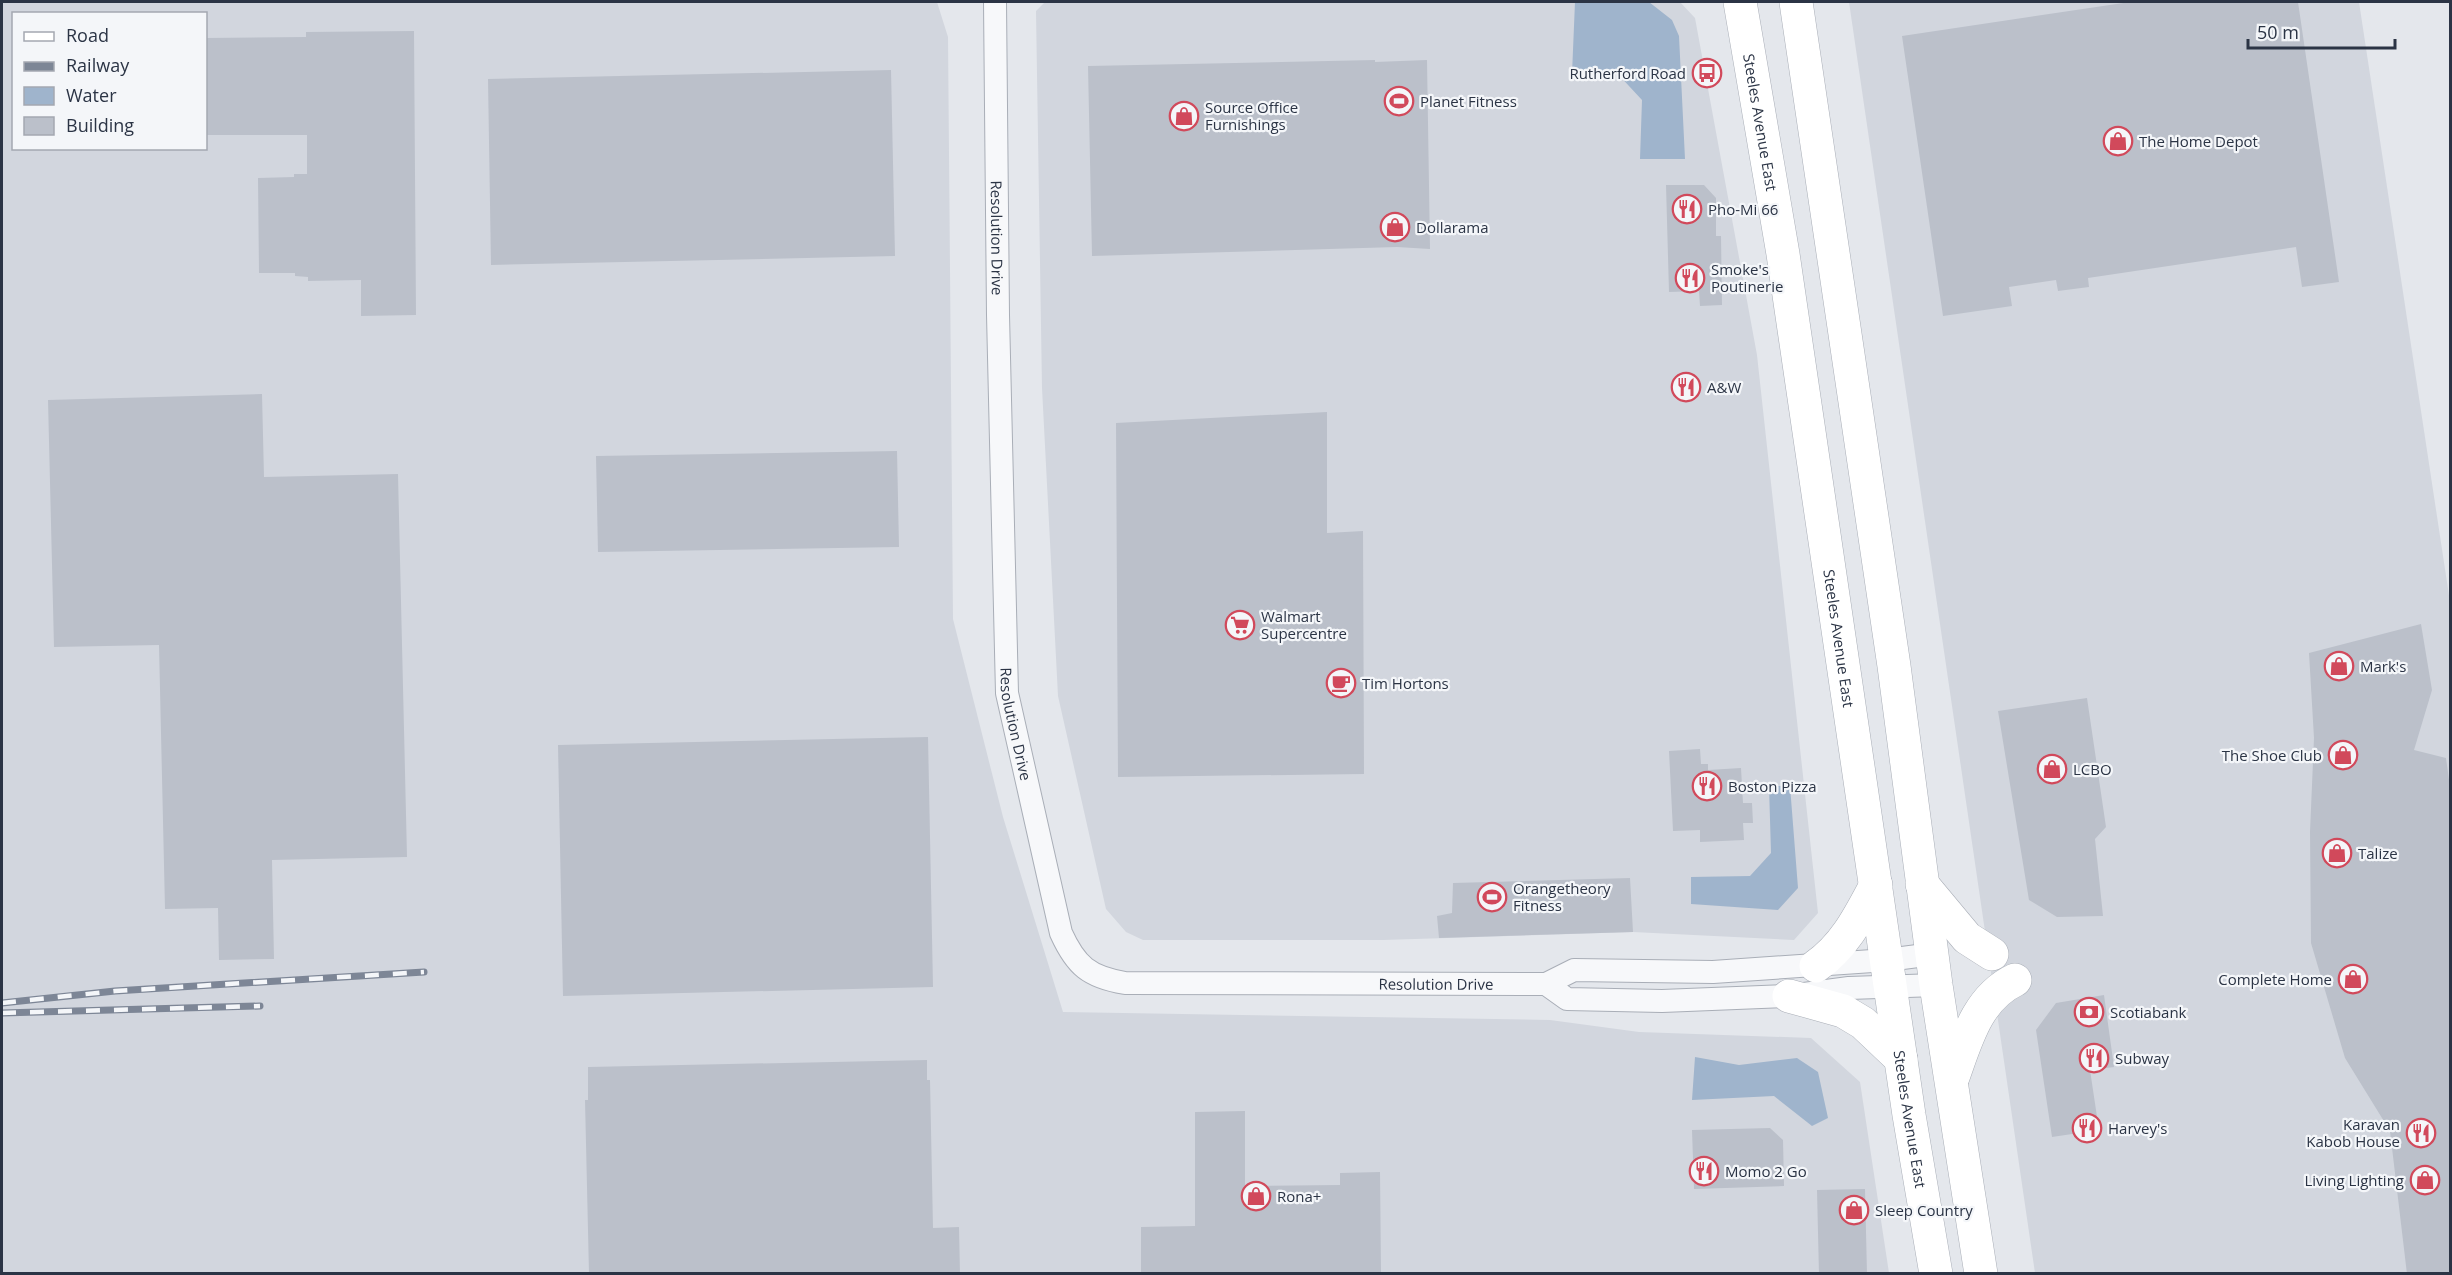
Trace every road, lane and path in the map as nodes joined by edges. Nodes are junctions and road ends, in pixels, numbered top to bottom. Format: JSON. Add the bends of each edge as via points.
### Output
{"nodes":[{"id":1,"x":995,"y":2,"type":"edge"},
{"id":2,"x":1740,"y":3,"type":"edge"},
{"id":3,"x":1801,"y":10,"type":"edge"},
{"id":4,"x":1922,"y":884,"type":"junction"},
{"id":5,"x":1876,"y":885,"type":"junction"},
{"id":6,"x":1992,"y":954,"type":"dead end"},
{"id":7,"x":1816,"y":966,"type":"junction"},
{"id":8,"x":1935,"y":970,"type":"junction"},
{"id":9,"x":1889,"y":973,"type":"junction"},
{"id":10,"x":2015,"y":980,"type":"dead end"},
{"id":11,"x":1546,"y":984,"type":"junction"},
{"id":12,"x":1789,"y":996,"type":"junction"},
{"id":13,"x":1901,"y":1059,"type":"junction"},
{"id":14,"x":1952,"y":1079,"type":"junction"},
{"id":15,"x":1936,"y":1274,"type":"edge"},
{"id":16,"x":1981,"y":1274,"type":"edge"}],
"edges":[{"from":1,"to":11,"type":"street","name":"Resolution Drive","via":[[1007,693],[1061,933],[1070,953],[1084,969],[1104,979],[1125,983]]},
{"from":2,"to":5,"type":"main road","name":"Steeles Avenue East","via":[[1783,254]]},
{"from":3,"to":4,"type":"main road"},
{"from":4,"to":6,"type":"main road","via":[[1967,938]]},
{"from":4,"to":8,"type":"main road"},
{"from":5,"to":7,"type":"main road","via":[[1833,954]]},
{"from":5,"to":9,"type":"main road","name":"Steeles Avenue East"},
{"from":7,"to":9,"type":"street","name":"Resolution Drive"},
{"from":7,"to":11,"type":"street","name":"Resolution Drive","via":[[1713,972],[1574,970]]},
{"from":8,"to":9,"type":"street","name":"Resolution Drive"},
{"from":8,"to":9,"type":"street","name":"Resolution Drive"},
{"from":8,"to":14,"type":"main road"},
{"from":9,"to":12,"type":"street","name":"Resolution Drive","via":[[1850,988]]},
{"from":9,"to":13,"type":"main road","name":"Steeles Avenue East"},
{"from":10,"to":14,"type":"main road","via":[[2001,987],[1975,1018]]},
{"from":11,"to":12,"type":"street","name":"Resolution Drive","via":[[1567,999],[1662,1001]]},
{"from":12,"to":13,"type":"main road","via":[[1851,1016]]},
{"from":13,"to":15,"type":"main road","name":"Steeles Avenue East"},
{"from":14,"to":16,"type":"main road"}]}
